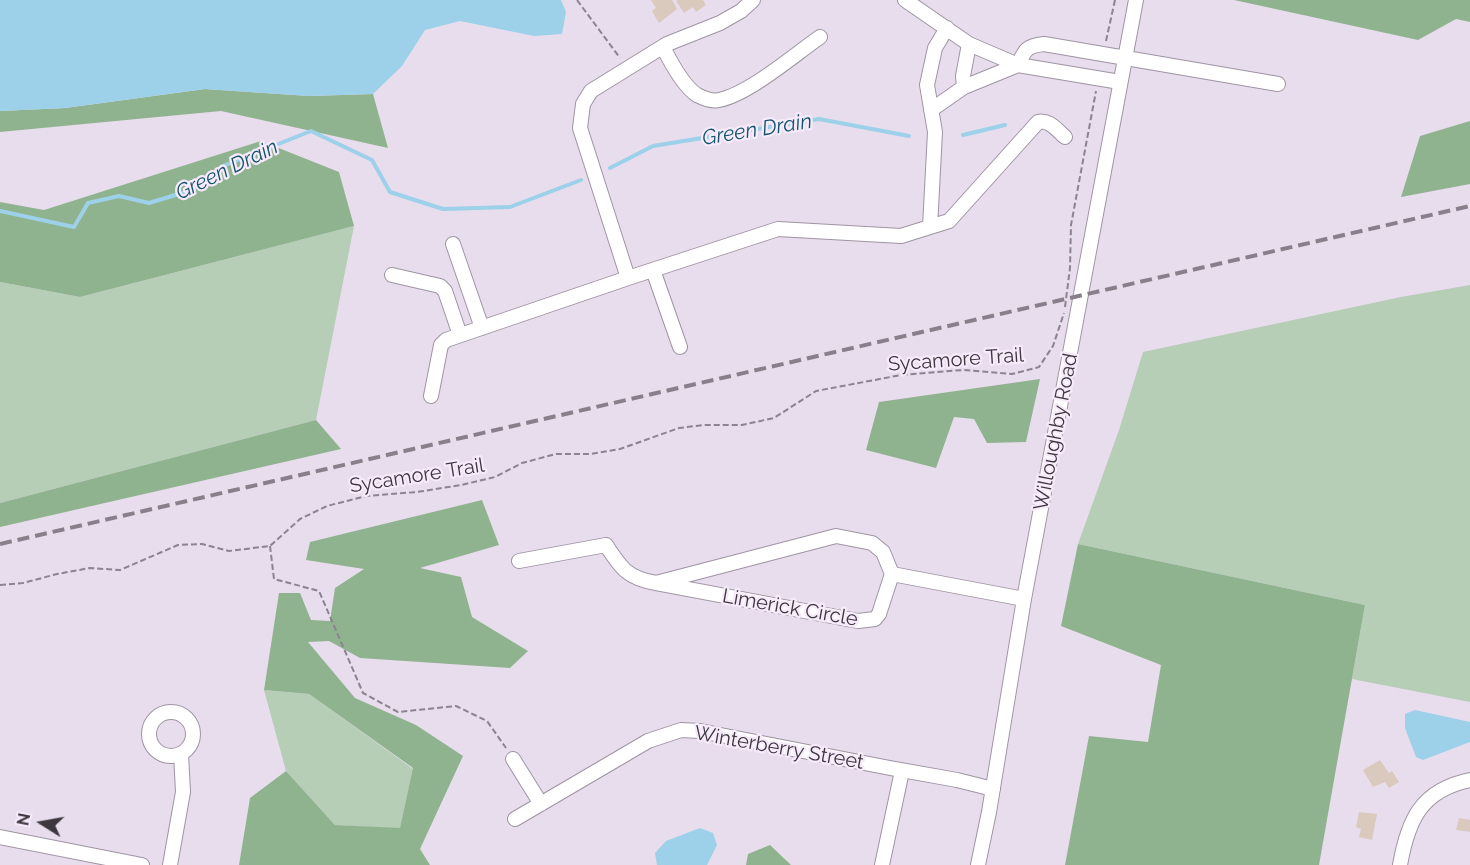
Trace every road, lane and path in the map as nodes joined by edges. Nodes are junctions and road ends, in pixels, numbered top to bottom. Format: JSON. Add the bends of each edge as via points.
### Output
{"nodes":[{"id":1,"x":577,"y":0,"type":"edge"},
{"id":2,"x":753,"y":0,"type":"edge"},
{"id":3,"x":905,"y":0,"type":"edge"},
{"id":4,"x":1115,"y":0,"type":"edge"},
{"id":5,"x":1136,"y":0,"type":"edge"},
{"id":6,"x":947,"y":28,"type":"junction"},
{"id":7,"x":820,"y":37,"type":"dead end"},
{"id":8,"x":969,"y":44,"type":"junction"},
{"id":9,"x":663,"y":46,"type":"junction"},
{"id":10,"x":1068,"y":48,"type":"junction"},
{"id":11,"x":1104,"y":54,"type":"junction"},
{"id":12,"x":1126,"y":57,"type":"junction"},
{"id":13,"x":1018,"y":65,"type":"junction"},
{"id":14,"x":627,"y":68,"type":"junction"},
{"id":15,"x":1063,"y":72,"type":"junction"},
{"id":16,"x":1099,"y":78,"type":"junction"},
{"id":17,"x":1120,"y":82,"type":"junction"},
{"id":18,"x":1278,"y":84,"type":"dead end"},
{"id":19,"x":964,"y":87,"type":"junction"},
{"id":20,"x":931,"y":110,"type":"junction"},
{"id":21,"x":1065,"y":137,"type":"dead end"},
{"id":22,"x":930,"y":227,"type":"junction"},
{"id":23,"x":453,"y":244,"type":"dead end"},
{"id":24,"x":653,"y":270,"type":"junction"},
{"id":25,"x":392,"y":275,"type":"dead end"},
{"id":26,"x":628,"y":278,"type":"junction"},
{"id":27,"x":482,"y":328,"type":"junction"},
{"id":28,"x":460,"y":335,"type":"junction"},
{"id":29,"x":680,"y":347,"type":"dead end"},
{"id":30,"x":431,"y":396,"type":"dead end"},
{"id":31,"x":270,"y":546,"type":"junction"},
{"id":32,"x":519,"y":561,"type":"dead end"},
{"id":33,"x":892,"y":574,"type":"junction"},
{"id":34,"x":656,"y":583,"type":"junction"},
{"id":35,"x":0,"y":585,"type":"edge"},
{"id":36,"x":1024,"y":599,"type":"junction"},
{"id":37,"x":181,"y":754,"type":"dead end"},
{"id":38,"x":513,"y":759,"type":"joint"},
{"id":39,"x":902,"y":771,"type":"junction"},
{"id":40,"x":1470,"y":780,"type":"edge"},
{"id":41,"x":993,"y":789,"type":"junction"},
{"id":42,"x":541,"y":804,"type":"junction"},
{"id":43,"x":515,"y":819,"type":"dead end"},
{"id":44,"x":0,"y":837,"type":"edge"},
{"id":45,"x":142,"y":865,"type":"edge"},
{"id":46,"x":170,"y":865,"type":"edge"},
{"id":47,"x":882,"y":865,"type":"edge"},
{"id":48,"x":978,"y":865,"type":"edge"},
{"id":49,"x":1400,"y":865,"type":"edge"}],
"edges":[{"from":1,"to":14,"type":"path"},
{"from":2,"to":9,"type":"street","via":[[720,23]]},
{"from":3,"to":6,"type":"street"},
{"from":4,"to":11,"type":"path"},
{"from":5,"to":12,"type":"street","name":"Willoughby Road"},
{"from":6,"to":8,"type":"street"},
{"from":6,"to":20,"type":"street","via":[[935,48],[927,85]]},
{"from":7,"to":9,"type":"street","via":[[770,73],[719,100],[694,94],[674,69]]},
{"from":8,"to":13,"type":"street"},
{"from":8,"to":19,"type":"street"},
{"from":9,"to":14,"type":"street"},
{"from":10,"to":11,"type":"street"},
{"from":10,"to":13,"type":"street","via":[[1034,45],[1025,50]]},
{"from":10,"to":15,"type":"street"},
{"from":11,"to":12,"type":"street"},
{"from":12,"to":17,"type":"street","name":"Willoughby Road"},
{"from":12,"to":18,"type":"street"},
{"from":13,"to":15,"type":"street"},
{"from":13,"to":19,"type":"street"},
{"from":14,"to":26,"type":"street","via":[[591,91],[583,104],[580,128]]},
{"from":15,"to":16,"type":"street"},
{"from":16,"to":17,"type":"street"},
{"from":16,"to":31,"type":"path","name":"Sycamore Trail","via":[[1071,225],[1065,310],[1053,346],[1039,367],[1012,374],[963,370],[901,375],[816,391],[774,418],[742,425],[679,428],[620,449],[556,454],[461,485],[366,496],[327,506],[300,519]]},
{"from":17,"to":36,"type":"street","name":"Willoughby Road"},
{"from":19,"to":20,"type":"street"},
{"from":20,"to":22,"type":"street","via":[[935,132]]},
{"from":21,"to":22,"type":"street","via":[[1048,123],[1038,122],[949,221]]},
{"from":22,"to":24,"type":"street","via":[[901,236],[778,229]]},
{"from":23,"to":27,"type":"street"},
{"from":24,"to":26,"type":"street"},
{"from":24,"to":29,"type":"street"},
{"from":25,"to":28,"type":"street","via":[[440,286]]},
{"from":26,"to":27,"type":"street"},
{"from":27,"to":28,"type":"street"},
{"from":28,"to":30,"type":"street","via":[[441,345]]},
{"from":31,"to":35,"type":"path","via":[[229,551],[202,544],[178,545],[120,570],[90,568]]},
{"from":31,"to":38,"type":"path","via":[[274,579],[319,591],[363,693],[398,712],[456,706],[487,721]]},
{"from":32,"to":34,"type":"street","name":"Limerick Circle","via":[[606,545],[621,569]]},
{"from":33,"to":34,"type":"street","name":"Limerick Circle","via":[[883,552],[872,543],[836,536]]},
{"from":33,"to":34,"type":"street","name":"Limerick Circle","via":[[879,614],[867,621]]},
{"from":33,"to":36,"type":"street"},
{"from":36,"to":41,"type":"street","name":"Willoughby Road"},
{"from":37,"to":46,"type":"street","via":[[183,792]]},
{"from":38,"to":42,"type":"street"},
{"from":39,"to":41,"type":"street","name":"Winterberry Street"},
{"from":39,"to":42,"type":"street","name":"Winterberry Street","via":[[681,730],[648,741]]},
{"from":39,"to":47,"type":"street"},
{"from":40,"to":49,"type":"street","via":[[1444,788],[1422,806],[1405,835]]},
{"from":41,"to":48,"type":"street","name":"Willoughby Road"},
{"from":42,"to":43,"type":"street","name":"Winterberry Street"},
{"from":44,"to":45,"type":"street"}]}
